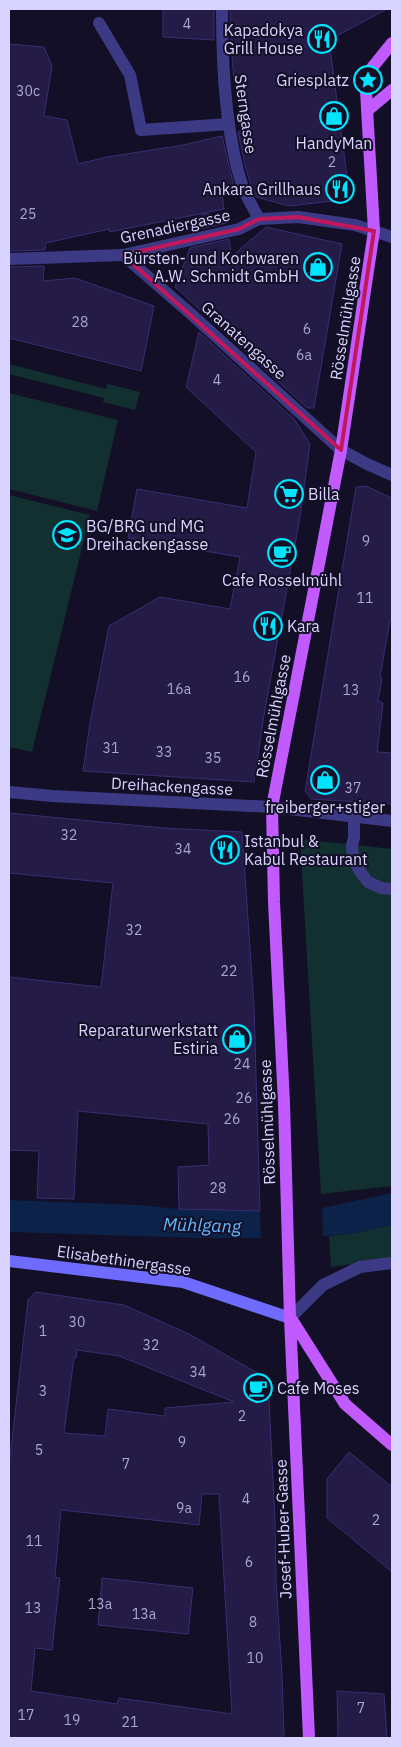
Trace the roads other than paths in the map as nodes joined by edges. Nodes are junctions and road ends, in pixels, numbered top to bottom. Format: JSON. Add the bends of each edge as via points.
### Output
{"nodes":[{"id":1,"x":222,"y":9,"type":"edge"},
{"id":2,"x":99,"y":22,"type":"dead end"},
{"id":3,"x":392,"y":43,"type":"edge"},
{"id":4,"x":392,"y":90,"type":"edge"},
{"id":5,"x":368,"y":110,"type":"junction"},
{"id":6,"x":229,"y":124,"type":"junction"},
{"id":7,"x":259,"y":219,"type":"junction"},
{"id":8,"x":374,"y":231,"type":"junction"},
{"id":9,"x":392,"y":237,"type":"edge"},
{"id":10,"x":123,"y":255,"type":"junction"},
{"id":11,"x":9,"y":259,"type":"edge"},
{"id":12,"x":341,"y":450,"type":"junction"},
{"id":13,"x":392,"y":475,"type":"edge"},
{"id":14,"x":9,"y":792,"type":"edge"},
{"id":15,"x":272,"y":807,"type":"junction"},
{"id":16,"x":354,"y":817,"type":"junction"},
{"id":17,"x":392,"y":821,"type":"edge"},
{"id":18,"x":392,"y":889,"type":"edge"},
{"id":19,"x":9,"y":1260,"type":"edge"},
{"id":20,"x":392,"y":1263,"type":"edge"},
{"id":21,"x":290,"y":1318,"type":"junction"},
{"id":22,"x":392,"y":1445,"type":"edge"},
{"id":23,"x":309,"y":1738,"type":"edge"}],
"edges":[{"from":1,"to":6,"type":"street","name":"Sterngasse"},
{"from":2,"to":6,"type":"street","via":[[130,75],[141,130]]},
{"from":3,"to":5,"type":"main road","via":[[371,69],[366,90]]},
{"from":4,"to":5,"type":"main road"},
{"from":5,"to":8,"type":"main road","name":"Rösselmühlgasse"},
{"from":6,"to":7,"type":"street","name":"Sterngasse","via":[[231,145],[244,190]]},
{"from":7,"to":8,"type":"street","name":"Grenadiergasse","via":[[298,218],[354,225]]},
{"from":7,"to":10,"type":"street","name":"Grenadiergasse","via":[[238,229]]},
{"from":8,"to":9,"type":"street","name":"Grenadiergasse"},
{"from":8,"to":12,"type":"main road","name":"Rösselmühlgasse"},
{"from":10,"to":11,"type":"street","name":"Grenadiergasse"},
{"from":10,"to":12,"type":"street","name":"Granatengasse"},
{"from":12,"to":13,"type":"street","name":"Granatengasse"},
{"from":12,"to":15,"type":"main road","name":"Rösselmühlgasse"},
{"from":14,"to":15,"type":"street","name":"Dreihackengasse"},
{"from":15,"to":16,"type":"street","name":"Dreihackengasse"},
{"from":15,"to":21,"type":"main road","name":"Rösselmühlgasse"},
{"from":16,"to":17,"type":"street","name":"Dreihackengasse"},
{"from":16,"to":18,"type":"street","via":[[353,858],[359,870],[368,882]]},
{"from":19,"to":21,"type":"main road","name":"Elisabethinergasse","via":[[183,1282]]},
{"from":20,"to":21,"type":"street","via":[[360,1267],[323,1285]]},
{"from":21,"to":22,"type":"main road","via":[[345,1404]]},
{"from":21,"to":23,"type":"main road","name":"Josef-Huber-Gasse"}]}
